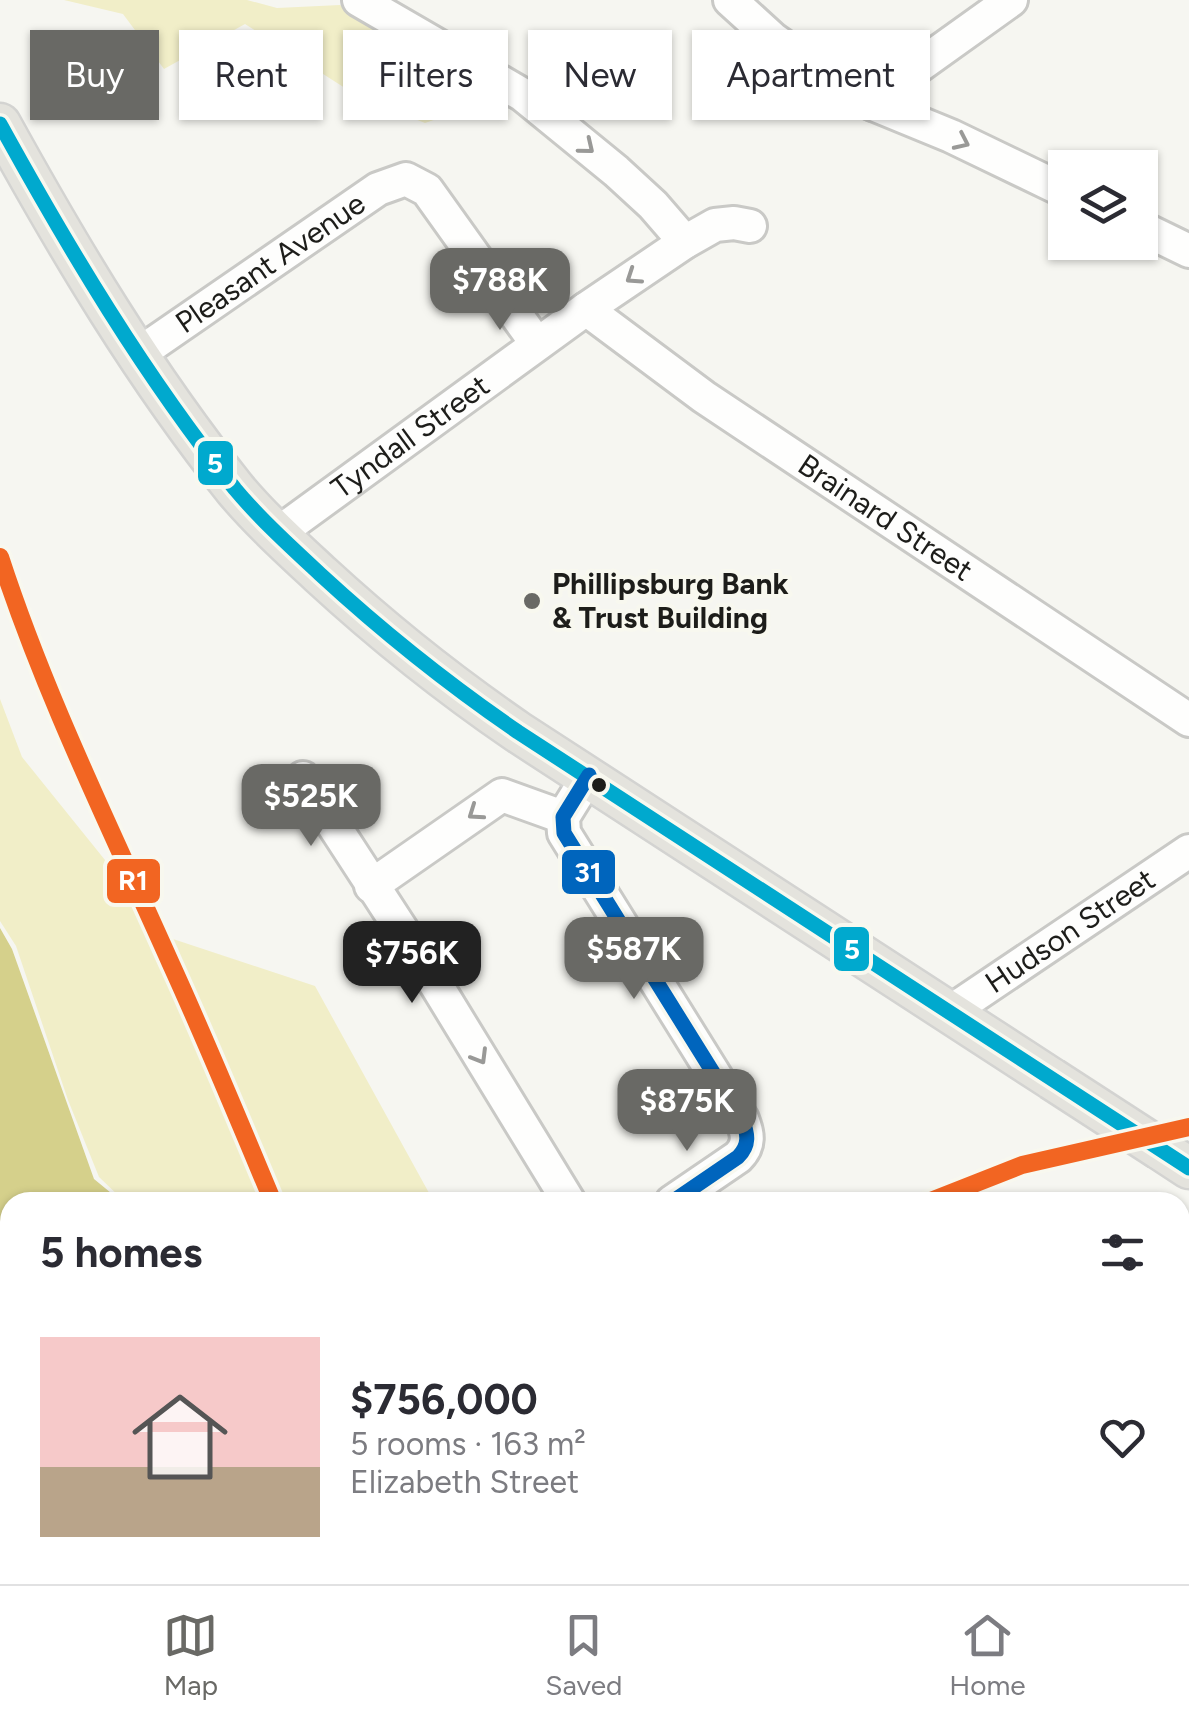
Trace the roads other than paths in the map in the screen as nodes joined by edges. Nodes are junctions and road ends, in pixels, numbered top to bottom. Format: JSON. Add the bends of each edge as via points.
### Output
{"nodes":[{"id":1,"x":359,"y":0,"type":"edge"},
{"id":2,"x":730,"y":0,"type":"edge"},
{"id":3,"x":1011,"y":0,"type":"edge"},
{"id":4,"x":763,"y":30,"type":"edge"},
{"id":5,"x":930,"y":58,"type":"edge"},
{"id":6,"x":909,"y":120,"type":"edge"},
{"id":7,"x":0,"y":124,"type":"edge"},
{"id":8,"x":1048,"y":182,"type":"edge"},
{"id":9,"x":750,"y":226,"type":"dead end"},
{"id":10,"x":1158,"y":236,"type":"edge"},
{"id":11,"x":685,"y":242,"type":"junction"},
{"id":12,"x":1189,"y":251,"type":"edge"},
{"id":13,"x":586,"y":309,"type":"junction"},
{"id":14,"x":537,"y":344,"type":"junction"},
{"id":15,"x":138,"y":354,"type":"junction"},
{"id":16,"x":277,"y":534,"type":"junction"},
{"id":17,"x":1189,"y":720,"type":"edge"},
{"id":18,"x":588,"y":775,"type":"junction"},
{"id":19,"x":303,"y":778,"type":"dead end"},
{"id":20,"x":563,"y":817,"type":"junction"},
{"id":21,"x":1189,"y":852,"type":"edge"},
{"id":22,"x":371,"y":886,"type":"junction"},
{"id":23,"x":950,"y":1012,"type":"junction"},
{"id":24,"x":1174,"y":1158,"type":"edge"},
{"id":25,"x":563,"y":1192,"type":"edge"},
{"id":26,"x":686,"y":1192,"type":"edge"}],
"edges":[{"from":1,"to":11,"type":"street","one_way":true,"via":[[523,95],[653,205]]},
{"from":2,"to":4,"type":"street"},
{"from":3,"to":5,"type":"street"},
{"from":6,"to":8,"type":"street","one_way":true},
{"from":7,"to":15,"type":"main road"},
{"from":9,"to":11,"type":"street","name":"Tyndall Street","via":[[715,225]]},
{"from":10,"to":12,"type":"street"},
{"from":11,"to":13,"type":"street","name":"Tyndall Street","one_way":true},
{"from":13,"to":14,"type":"street","name":"Tyndall Street"},
{"from":13,"to":17,"type":"street","name":"Brainard Street","via":[[704,397]]},
{"from":14,"to":15,"type":"street","name":"Pleasant Avenue","via":[[427,190],[406,179],[378,188]]},
{"from":14,"to":16,"type":"street","name":"Tyndall Street"},
{"from":15,"to":16,"type":"main road","via":[[237,491]]},
{"from":16,"to":18,"type":"main road","via":[[443,681]]},
{"from":18,"to":20,"type":"street"},
{"from":18,"to":23,"type":"main road"},
{"from":19,"to":22,"type":"street"},
{"from":20,"to":22,"type":"street","one_way":true,"via":[[502,794]]},
{"from":20,"to":26,"type":"street","via":[[576,854],[748,1134],[744,1151]]},
{"from":21,"to":23,"type":"street","name":"Hudson Street"},
{"from":22,"to":25,"type":"street","one_way":true},
{"from":23,"to":24,"type":"main road","bridge":true}]}
